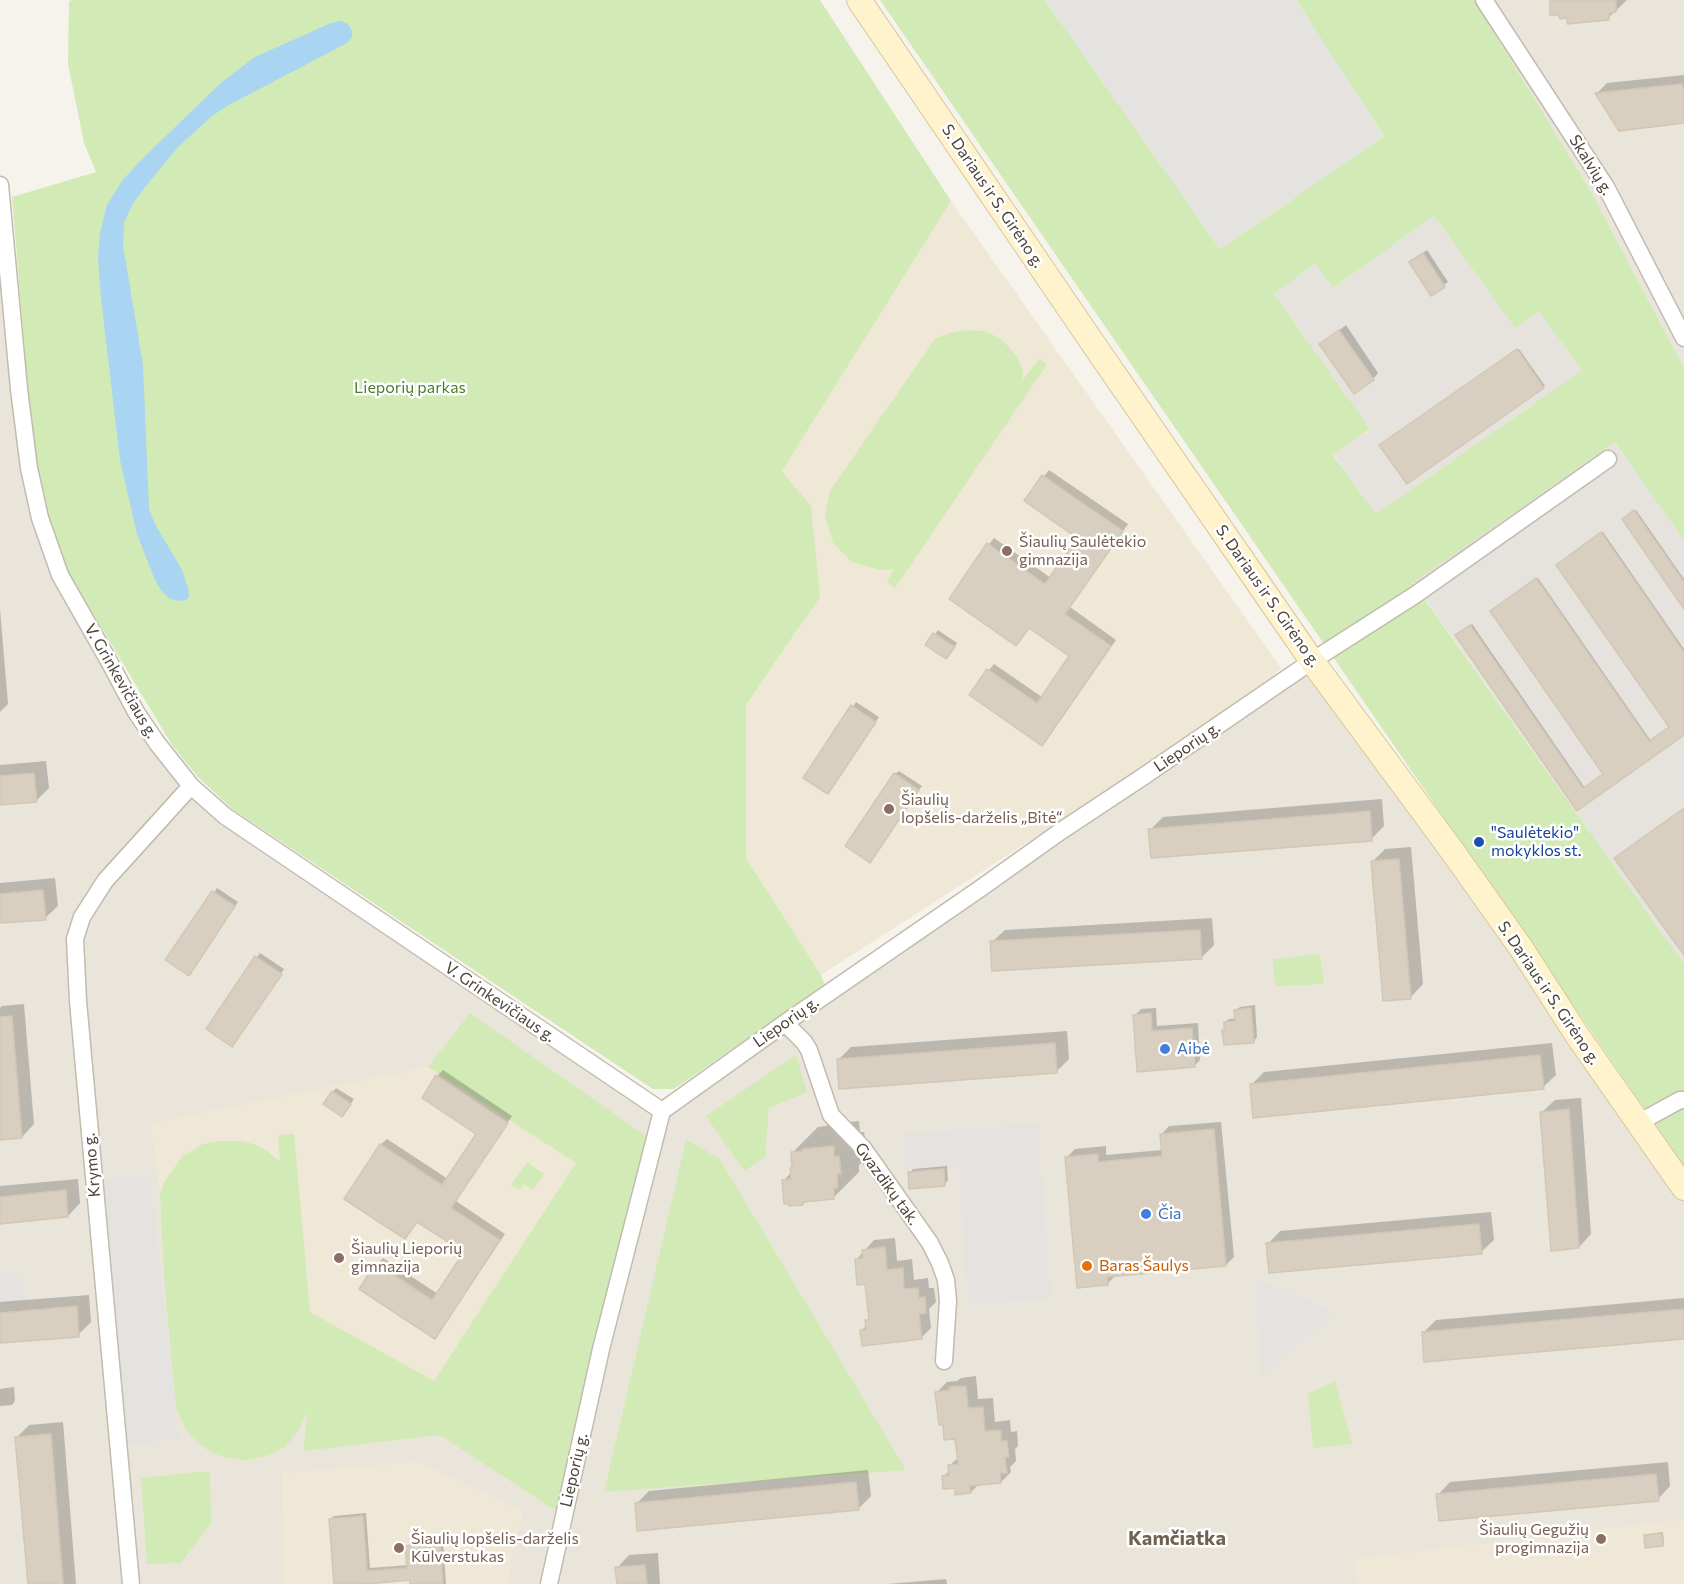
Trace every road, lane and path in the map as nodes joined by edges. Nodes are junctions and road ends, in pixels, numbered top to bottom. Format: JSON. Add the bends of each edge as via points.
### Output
{"nodes":[{"id":1,"x":860,"y":0,"type":"edge"},
{"id":2,"x":1484,"y":0,"type":"edge"},
{"id":3,"x":0,"y":185,"type":"edge"},
{"id":4,"x":1684,"y":338,"type":"edge"},
{"id":5,"x":1608,"y":459,"type":"dead end"},
{"id":6,"x":1312,"y":661,"type":"junction"},
{"id":7,"x":191,"y":786,"type":"junction"},
{"id":8,"x":785,"y":1023,"type":"junction"},
{"id":9,"x":1684,"y":1100,"type":"edge"},
{"id":10,"x":662,"y":1111,"type":"junction"},
{"id":11,"x":1638,"y":1123,"type":"junction"},
{"id":12,"x":1684,"y":1188,"type":"edge"},
{"id":13,"x":944,"y":1361,"type":"dead end"},
{"id":14,"x":131,"y":1584,"type":"edge"},
{"id":15,"x":549,"y":1584,"type":"edge"}],
"edges":[{"from":1,"to":6,"type":"street","name":"S. Dariaus ir S. Girėno g."},
{"from":2,"to":4,"type":"street","name":"Skalvių g.","via":[[1606,187]]},
{"from":3,"to":7,"type":"street","name":"V. Grinkevičiaus g.","via":[[29,468],[40,518],[60,575],[136,712]]},
{"from":5,"to":6,"type":"street","name":"Lieporių g.","via":[[1415,595]]},
{"from":6,"to":8,"type":"street","name":"Lieporių g."},
{"from":6,"to":11,"type":"street","name":"S. Dariaus ir S. Girėno g.","via":[[1514,938]]},
{"from":7,"to":10,"type":"street","name":"V. Grinkevičiaus g.","via":[[225,816]]},
{"from":7,"to":14,"type":"street","name":"Krymo g.","via":[[105,881],[82,917],[75,939]]},
{"from":8,"to":10,"type":"street","name":"Lieporių g."},
{"from":8,"to":13,"type":"street","name":"Gvazdikų tak.","via":[[809,1050],[831,1115],[862,1148],[940,1263],[948,1301]]},
{"from":9,"to":11,"type":"street"},
{"from":10,"to":15,"type":"street","name":"Lieporių g.","via":[[601,1349]]},
{"from":11,"to":12,"type":"street","name":"S. Dariaus ir S. Girėno g."}]}
